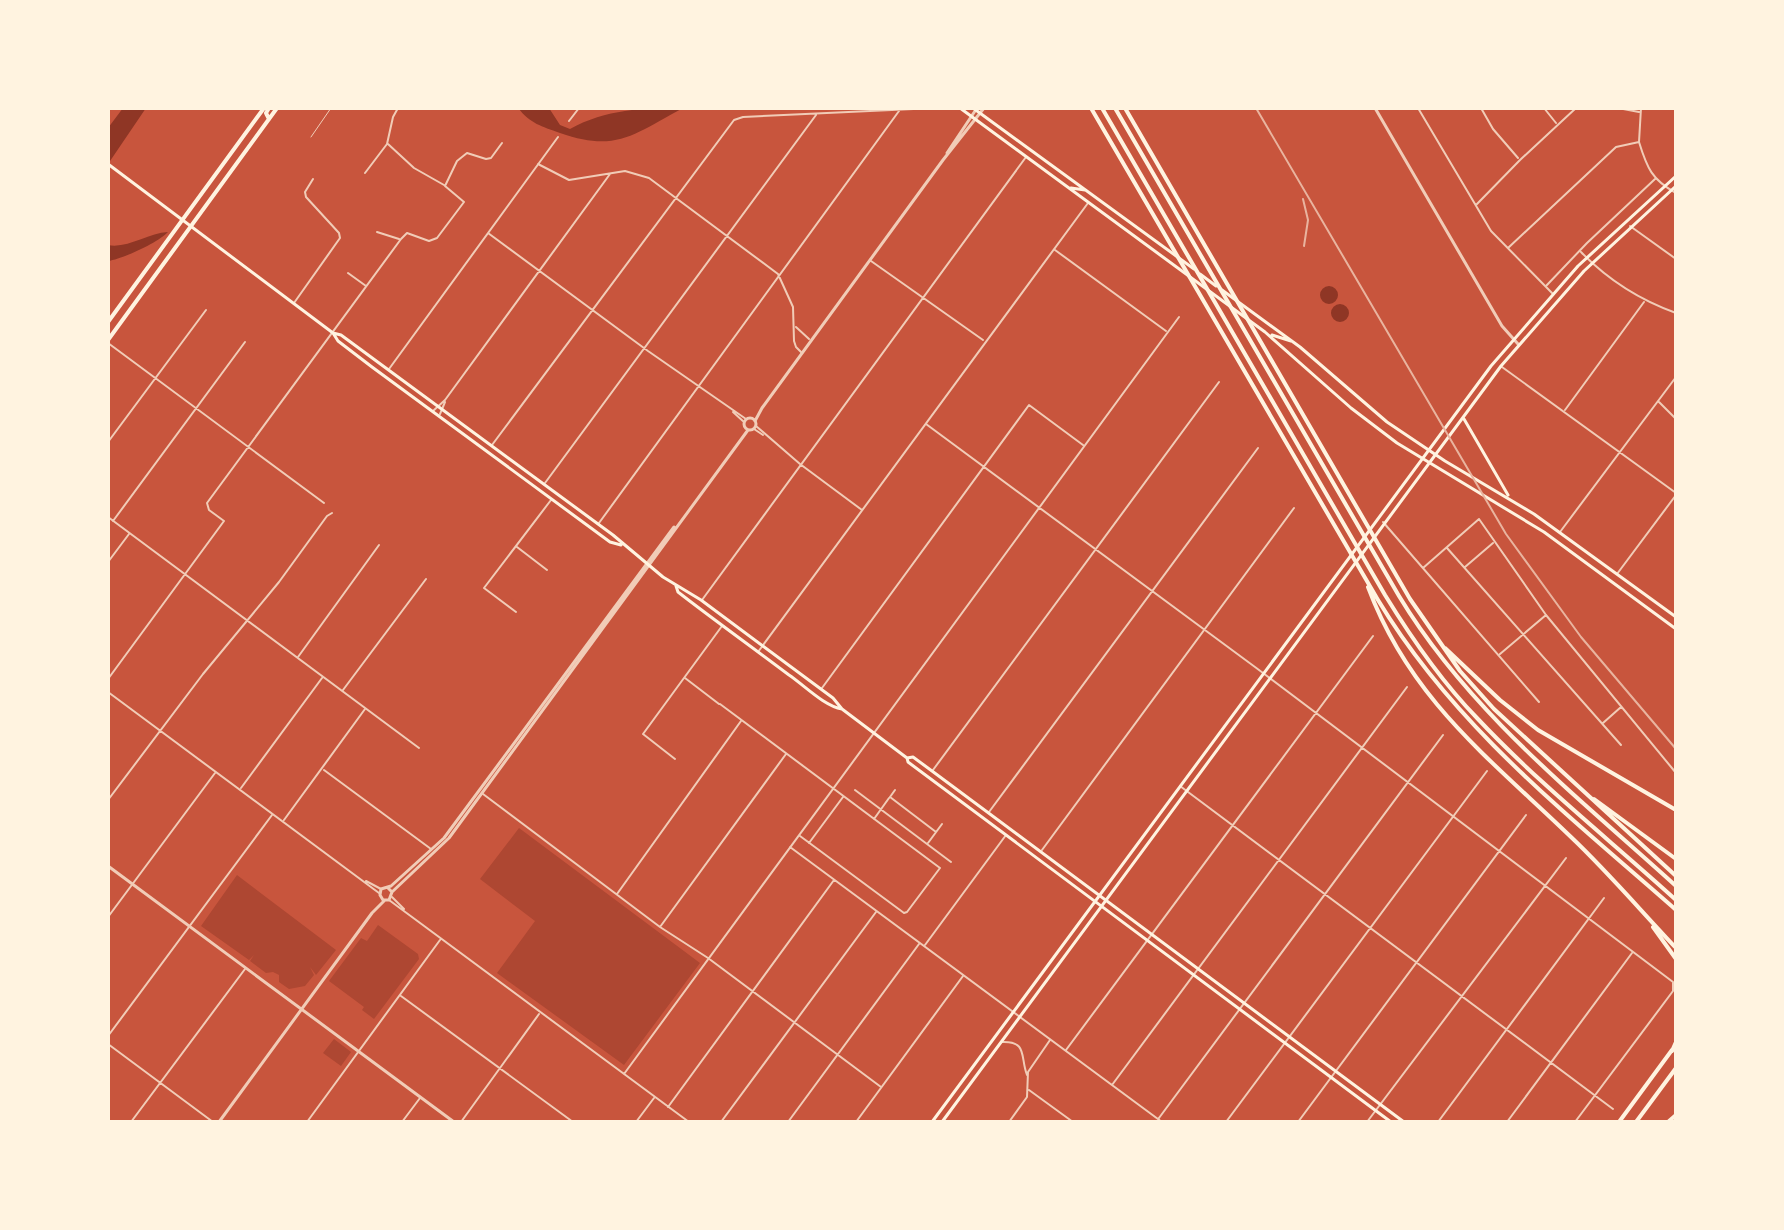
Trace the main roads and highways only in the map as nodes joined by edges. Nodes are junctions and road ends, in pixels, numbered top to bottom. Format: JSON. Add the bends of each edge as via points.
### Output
{"nodes":[{"id":1,"x":267,"y":108,"type":"edge"},
{"id":2,"x":277,"y":108,"type":"edge"},
{"id":3,"x":960,"y":108,"type":"edge"},
{"id":4,"x":1091,"y":108,"type":"edge"},
{"id":5,"x":1102,"y":108,"type":"edge"},
{"id":6,"x":1115,"y":108,"type":"edge"},
{"id":7,"x":1125,"y":108,"type":"edge"},
{"id":8,"x":977,"y":110,"type":"edge"},
{"id":9,"x":269,"y":119,"type":"junction"},
{"id":10,"x":109,"y":165,"type":"edge"},
{"id":11,"x":1676,"y":176,"type":"edge"},
{"id":12,"x":1676,"y":186,"type":"edge"},
{"id":13,"x":1067,"y":187,"type":"junction"},
{"id":14,"x":1085,"y":190,"type":"junction"},
{"id":15,"x":1674,"y":192,"type":"edge"},
{"id":16,"x":1088,"y":202,"type":"junction"},
{"id":17,"x":1109,"y":208,"type":"junction"},
{"id":18,"x":183,"y":222,"type":"junction"},
{"id":19,"x":191,"y":228,"type":"junction"},
{"id":20,"x":108,"y":322,"type":"edge"},
{"id":21,"x":1265,"y":332,"type":"junction"},
{"id":22,"x":333,"y":333,"type":"junction"},
{"id":23,"x":108,"y":341,"type":"edge"},
{"id":24,"x":1292,"y":341,"type":"junction"},
{"id":25,"x":1463,"y":417,"type":"junction"},
{"id":26,"x":1427,"y":450,"type":"junction"},
{"id":27,"x":1435,"y":455,"type":"junction"},
{"id":28,"x":1421,"y":459,"type":"junction"},
{"id":29,"x":1428,"y":463,"type":"junction"},
{"id":30,"x":544,"y":484,"type":"junction"},
{"id":31,"x":534,"y":486,"type":"junction"},
{"id":32,"x":1510,"y":498,"type":"junction"},
{"id":33,"x":552,"y":499,"type":"junction"},
{"id":34,"x":564,"y":499,"type":"junction"},
{"id":35,"x":624,"y":547,"type":"junction"},
{"id":36,"x":1363,"y":573,"type":"junction"},
{"id":37,"x":1617,"y":574,"type":"junction"},
{"id":38,"x":1603,"y":575,"type":"junction"},
{"id":39,"x":1611,"y":581,"type":"junction"},
{"id":40,"x":1628,"y":582,"type":"junction"},
{"id":41,"x":676,"y":586,"type":"junction"},
{"id":42,"x":1675,"y":615,"type":"edge"},
{"id":43,"x":1676,"y":629,"type":"edge"},
{"id":44,"x":1440,"y":644,"type":"junction"},
{"id":45,"x":842,"y":709,"type":"junction"},
{"id":46,"x":907,"y":758,"type":"junction"},
{"id":47,"x":1581,"y":790,"type":"junction"},
{"id":48,"x":1676,"y":810,"type":"edge"},
{"id":49,"x":989,"y":813,"type":"junction"},
{"id":50,"x":978,"y":814,"type":"junction"},
{"id":51,"x":1676,"y":859,"type":"edge"},
{"id":52,"x":1676,"y":876,"type":"edge"},
{"id":53,"x":1676,"y":886,"type":"edge"},
{"id":54,"x":1098,"y":895,"type":"junction"},
{"id":55,"x":1105,"y":899,"type":"junction"},
{"id":56,"x":1094,"y":900,"type":"junction"},
{"id":57,"x":1676,"y":900,"type":"edge"},
{"id":58,"x":1100,"y":905,"type":"junction"},
{"id":59,"x":1676,"y":910,"type":"edge"},
{"id":60,"x":1647,"y":919,"type":"junction"},
{"id":61,"x":1676,"y":948,"type":"edge"},
{"id":62,"x":1676,"y":959,"type":"edge"},
{"id":63,"x":1676,"y":1044,"type":"edge"},
{"id":64,"x":1676,"y":1068,"type":"edge"},
{"id":65,"x":1676,"y":1115,"type":"edge"},
{"id":66,"x":932,"y":1122,"type":"edge"},
{"id":67,"x":942,"y":1122,"type":"edge"},
{"id":68,"x":1391,"y":1122,"type":"edge"},
{"id":69,"x":1404,"y":1122,"type":"edge"},
{"id":70,"x":1619,"y":1122,"type":"edge"},
{"id":71,"x":1636,"y":1122,"type":"edge"},
{"id":72,"x":1668,"y":1122,"type":"edge"}],
"edges":[{"from":1,"to":9,"type":"main road"},
{"from":1,"to":18,"type":"main road"},
{"from":2,"to":9,"type":"main road"},
{"from":3,"to":13,"type":"main road"},
{"from":4,"to":36,"type":"main road"},
{"from":5,"to":57,"type":"main road","via":[[1417,645],[1477,718]]},
{"from":6,"to":53,"type":"main road","via":[[1428,641],[1507,732]]},
{"from":7,"to":44,"type":"main road"},
{"from":8,"to":14,"type":"main road"},
{"from":9,"to":19,"type":"main road"},
{"from":10,"to":18,"type":"main road"},
{"from":11,"to":26,"type":"main road","via":[[1552,293]]},
{"from":12,"to":15,"type":"main road"},
{"from":13,"to":14,"type":"main road"},
{"from":13,"to":16,"type":"main road"},
{"from":14,"to":17,"type":"main road"},
{"from":15,"to":25,"type":"main road","via":[[1591,263],[1518,344]]},
{"from":16,"to":17,"type":"main road"},
{"from":16,"to":21,"type":"main road"},
{"from":17,"to":24,"type":"main road"},
{"from":18,"to":19,"type":"main road"},
{"from":18,"to":20,"type":"main road"},
{"from":19,"to":22,"type":"main road"},
{"from":19,"to":23,"type":"main road"},
{"from":21,"to":24,"type":"main road"},
{"from":21,"to":28,"type":"main road","via":[[1359,414]]},
{"from":22,"to":30,"type":"main road"},
{"from":22,"to":31,"type":"main road"},
{"from":24,"to":26,"type":"main road","via":[[1362,403]]},
{"from":25,"to":27,"type":"main road"},
{"from":25,"to":32,"type":"main road"},
{"from":26,"to":27,"type":"main road"},
{"from":26,"to":28,"type":"main road"},
{"from":27,"to":29,"type":"main road"},
{"from":27,"to":32,"type":"main road"},
{"from":28,"to":29,"type":"main road"},
{"from":28,"to":54,"type":"main road"},
{"from":29,"to":38,"type":"main road","via":[[1535,526]]},
{"from":29,"to":55,"type":"main road"},
{"from":30,"to":31,"type":"main road"},
{"from":30,"to":34,"type":"main road"},
{"from":31,"to":33,"type":"main road"},
{"from":32,"to":37,"type":"main road"},
{"from":33,"to":34,"type":"main road"},
{"from":33,"to":35,"type":"main road"},
{"from":34,"to":35,"type":"main road"},
{"from":35,"to":41,"type":"main road"},
{"from":36,"to":59,"type":"main road","via":[[1411,650],[1465,718]]},
{"from":36,"to":60,"type":"main road","via":[[1386,629],[1436,705]]},
{"from":37,"to":38,"type":"main road"},
{"from":37,"to":40,"type":"main road"},
{"from":38,"to":39,"type":"main road"},
{"from":39,"to":40,"type":"main road"},
{"from":39,"to":43,"type":"main road"},
{"from":40,"to":42,"type":"main road"},
{"from":41,"to":45,"type":"main road"},
{"from":41,"to":45,"type":"main road","via":[[722,626]]},
{"from":44,"to":47,"type":"main road","via":[[1499,715]]},
{"from":44,"to":48,"type":"main road","via":[[1538,730]]},
{"from":45,"to":46,"type":"main road"},
{"from":46,"to":49,"type":"main road","via":[[913,757]]},
{"from":46,"to":50,"type":"main road"},
{"from":47,"to":51,"type":"main road"},
{"from":47,"to":52,"type":"main road"},
{"from":49,"to":50,"type":"main road"},
{"from":49,"to":54,"type":"main road"},
{"from":50,"to":56,"type":"main road"},
{"from":54,"to":55,"type":"main road"},
{"from":54,"to":56,"type":"main road"},
{"from":55,"to":58,"type":"main road"},
{"from":55,"to":69,"type":"main road"},
{"from":56,"to":58,"type":"main road"},
{"from":56,"to":66,"type":"main road"},
{"from":58,"to":67,"type":"main road"},
{"from":58,"to":68,"type":"main road"},
{"from":60,"to":61,"type":"main road"},
{"from":60,"to":62,"type":"main road"},
{"from":63,"to":70,"type":"main road"},
{"from":64,"to":71,"type":"main road"},
{"from":65,"to":72,"type":"main road"}]}
